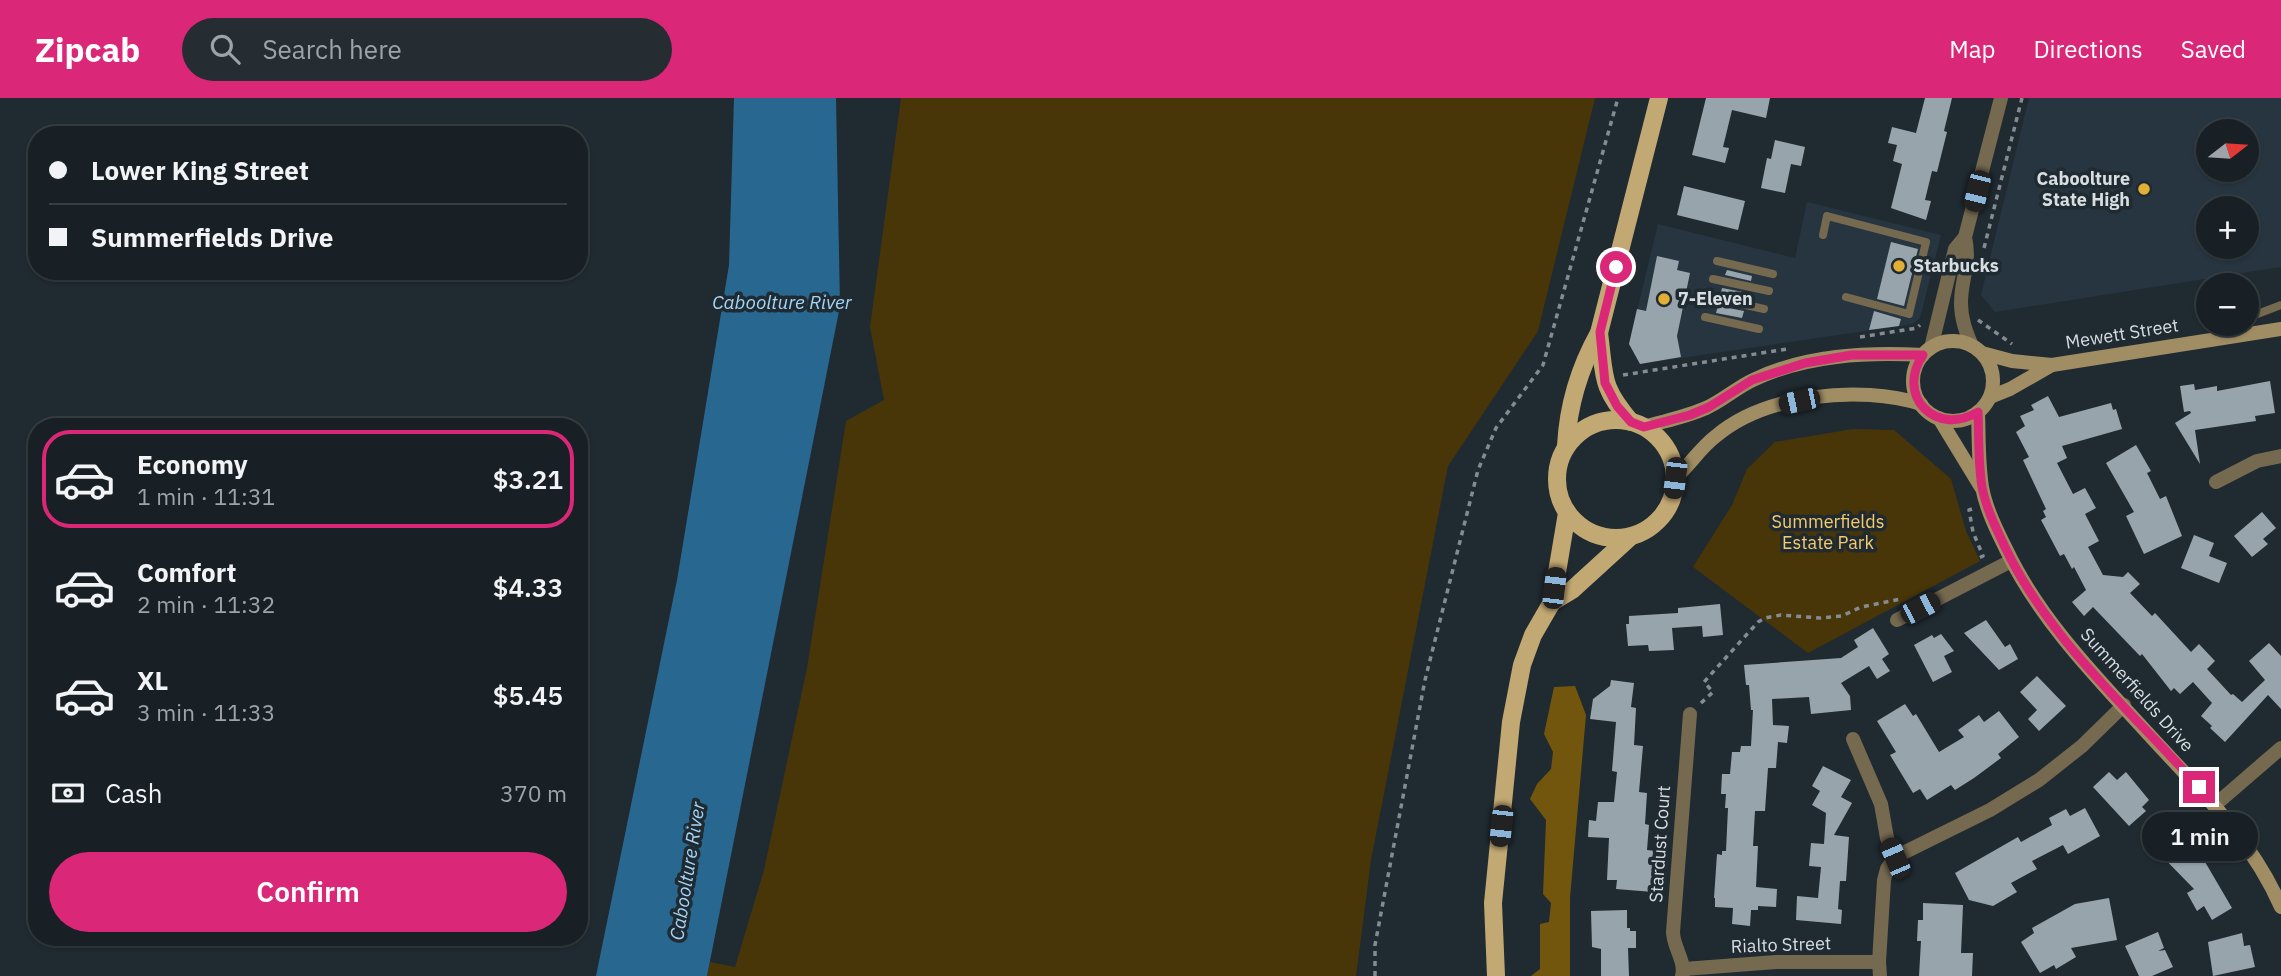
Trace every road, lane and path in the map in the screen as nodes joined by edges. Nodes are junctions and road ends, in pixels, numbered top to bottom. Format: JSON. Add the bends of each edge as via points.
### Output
{"nodes":[{"id":1,"x":1618,"y":98,"type":"edge"},
{"id":2,"x":1659,"y":98,"type":"edge"},
{"id":3,"x":2001,"y":98,"type":"edge"},
{"id":4,"x":2022,"y":98,"type":"edge"},
{"id":5,"x":1822,"y":235,"type":"dead end"},
{"id":6,"x":1965,"y":237,"type":"junction"},
{"id":7,"x":1982,"y":256,"type":"dead end"},
{"id":8,"x":1717,"y":261,"type":"dead end"},
{"id":9,"x":1773,"y":274,"type":"dead end"},
{"id":10,"x":1713,"y":279,"type":"dead end"},
{"id":11,"x":1769,"y":291,"type":"dead end"},
{"id":12,"x":1709,"y":297,"type":"dead end"},
{"id":13,"x":1846,"y":297,"type":"dead end"},
{"id":14,"x":2281,"y":305,"type":"edge"},
{"id":15,"x":1764,"y":309,"type":"dead end"},
{"id":16,"x":1973,"y":311,"type":"dead end"},
{"id":17,"x":2259,"y":313,"type":"edge"},
{"id":18,"x":1705,"y":317,"type":"dead end"},
{"id":19,"x":1924,"y":322,"type":"dead end"},
{"id":20,"x":1759,"y":329,"type":"dead end"},
{"id":21,"x":2281,"y":329,"type":"edge"},
{"id":22,"x":1600,"y":332,"type":"junction"},
{"id":23,"x":2215,"y":336,"type":"edge"},
{"id":24,"x":1852,"y":339,"type":"dead end"},
{"id":25,"x":2208,"y":340,"type":"junction"},
{"id":26,"x":1794,"y":348,"type":"dead end"},
{"id":27,"x":1977,"y":350,"type":"junction"},
{"id":28,"x":1927,"y":351,"type":"junction"},
{"id":29,"x":2021,"y":361,"type":"junction"},
{"id":30,"x":2052,"y":365,"type":"junction"},
{"id":31,"x":1623,"y":375,"type":"dead end"},
{"id":32,"x":1990,"y":397,"type":"junction"},
{"id":33,"x":1921,"y":404,"type":"junction"},
{"id":34,"x":1978,"y":412,"type":"junction"},
{"id":35,"x":1939,"y":418,"type":"junction"},
{"id":36,"x":1637,"y":424,"type":"junction"},
{"id":37,"x":1566,"y":446,"type":"junction"},
{"id":38,"x":2281,"y":456,"type":"edge"},
{"id":39,"x":1675,"y":478,"type":"junction"},
{"id":40,"x":2216,"y":482,"type":"dead end"},
{"id":41,"x":1982,"y":488,"type":"junction"},
{"id":42,"x":1987,"y":503,"type":"junction"},
{"id":43,"x":1567,"y":513,"type":"junction"},
{"id":44,"x":1629,"y":538,"type":"junction"},
{"id":45,"x":2011,"y":561,"type":"junction"},
{"id":46,"x":1971,"y":562,"type":"dead end"},
{"id":47,"x":1901,"y":599,"type":"dead end"},
{"id":48,"x":1552,"y":602,"type":"junction"},
{"id":49,"x":1897,"y":620,"type":"dead end"},
{"id":50,"x":2124,"y":705,"type":"junction"},
{"id":51,"x":1690,"y":714,"type":"joint"},
{"id":52,"x":1853,"y":739,"type":"dead end"},
{"id":53,"x":2281,"y":748,"type":"edge"},
{"id":54,"x":2215,"y":805,"type":"junction"},
{"id":55,"x":1895,"y":858,"type":"junction"},
{"id":56,"x":2281,"y":907,"type":"edge"},
{"id":57,"x":1879,"y":969,"type":"edge"},
{"id":58,"x":1683,"y":973,"type":"edge"},
{"id":59,"x":1375,"y":976,"type":"edge"},
{"id":60,"x":1496,"y":976,"type":"edge"}],
"edges":[{"from":1,"to":59,"type":"path","via":[[1543,365],[1496,428],[1478,470],[1425,680],[1375,945]]},
{"from":2,"to":22,"type":"main road"},
{"from":3,"to":6,"type":"street"},
{"from":4,"to":7,"type":"path"},
{"from":5,"to":13,"type":"lane","via":[[1827,216],[1926,242],[1909,314]]},
{"from":6,"to":27,"type":"street","via":[[1968,254],[1962,321]]},
{"from":6,"to":28,"type":"street","via":[[1955,249]]},
{"from":8,"to":9,"type":"lane"},
{"from":10,"to":11,"type":"lane"},
{"from":12,"to":15,"type":"lane"},
{"from":14,"to":17,"type":"lane"},
{"from":16,"to":29,"type":"path","via":[[1977,319],[2019,348]]},
{"from":18,"to":20,"type":"lane"},
{"from":19,"to":24,"type":"path","via":[[1917,328]]},
{"from":21,"to":25,"type":"main road","name":"Mewett Street"},
{"from":22,"to":36,"type":"main road","via":[[1605,383],[1617,406]]},
{"from":22,"to":37,"type":"main road","via":[[1585,357],[1567,424]]},
{"from":23,"to":25,"type":"lane"},
{"from":25,"to":30,"type":"main road","name":"Mewett Street"},
{"from":26,"to":31,"type":"path"},
{"from":27,"to":28,"type":"main road","via":[[1951,341]]},
{"from":27,"to":29,"type":"main road","name":"Mewett Street"},
{"from":27,"to":32,"type":"main road","via":[[1991,369]]},
{"from":28,"to":33,"type":"main road","via":[[1917,364],[1913,385]]},
{"from":28,"to":36,"type":"main road","via":[[1805,363],[1752,380],[1690,415]]},
{"from":29,"to":30,"type":"main road","name":"Mewett Street"},
{"from":30,"to":32,"type":"main road","name":"Mewett Street"},
{"from":32,"to":34,"type":"main road"},
{"from":33,"to":35,"type":"main road"},
{"from":33,"to":39,"type":"main road","via":[[1851,394],[1753,412],[1715,436]]},
{"from":34,"to":35,"type":"main road","via":[[1959,421]]},
{"from":34,"to":41,"type":"main road","name":"Summerfields Drive"},
{"from":35,"to":41,"type":"main road","name":"Summerfields Drive"},
{"from":36,"to":37,"type":"main road","via":[[1602,421]]},
{"from":36,"to":39,"type":"main road","via":[[1657,436],[1666,448]]},
{"from":37,"to":43,"type":"main road","via":[[1556,479]]},
{"from":38,"to":40,"type":"street","via":[[2257,461]]},
{"from":39,"to":44,"type":"main road","via":[[1673,495],[1662,516]]},
{"from":41,"to":42,"type":"main road","name":"Summerfields Drive"},
{"from":42,"to":45,"type":"main road","name":"Summerfields Drive"},
{"from":42,"to":46,"type":"path","via":[[1969,510],[1983,556]]},
{"from":43,"to":44,"type":"main road","via":[[1594,535]]},
{"from":43,"to":48,"type":"main road"},
{"from":44,"to":48,"type":"main road","via":[[1572,590]]},
{"from":45,"to":49,"type":"street"},
{"from":45,"to":50,"type":"main road","name":"Summerfields Drive","via":[[2067,643]]},
{"from":47,"to":51,"type":"path","via":[[1842,616],[1781,615],[1758,622],[1704,682],[1713,692]]},
{"from":48,"to":60,"type":"main road","via":[[1522,665],[1511,722],[1493,903]]},
{"from":50,"to":54,"type":"main road","name":"Summerfields Drive"},
{"from":50,"to":55,"type":"street","via":[[2039,780]]},
{"from":51,"to":58,"type":"street","name":"Stardust Court","via":[[1672,932]]},
{"from":52,"to":55,"type":"street","via":[[1881,804]]},
{"from":53,"to":54,"type":"street"},
{"from":54,"to":56,"type":"main road","name":"Summerfields Drive","via":[[2258,862]]},
{"from":55,"to":57,"type":"street","via":[[1884,880]]},
{"from":57,"to":58,"type":"street","name":"Rialto Street","via":[[1776,962]]}]}
